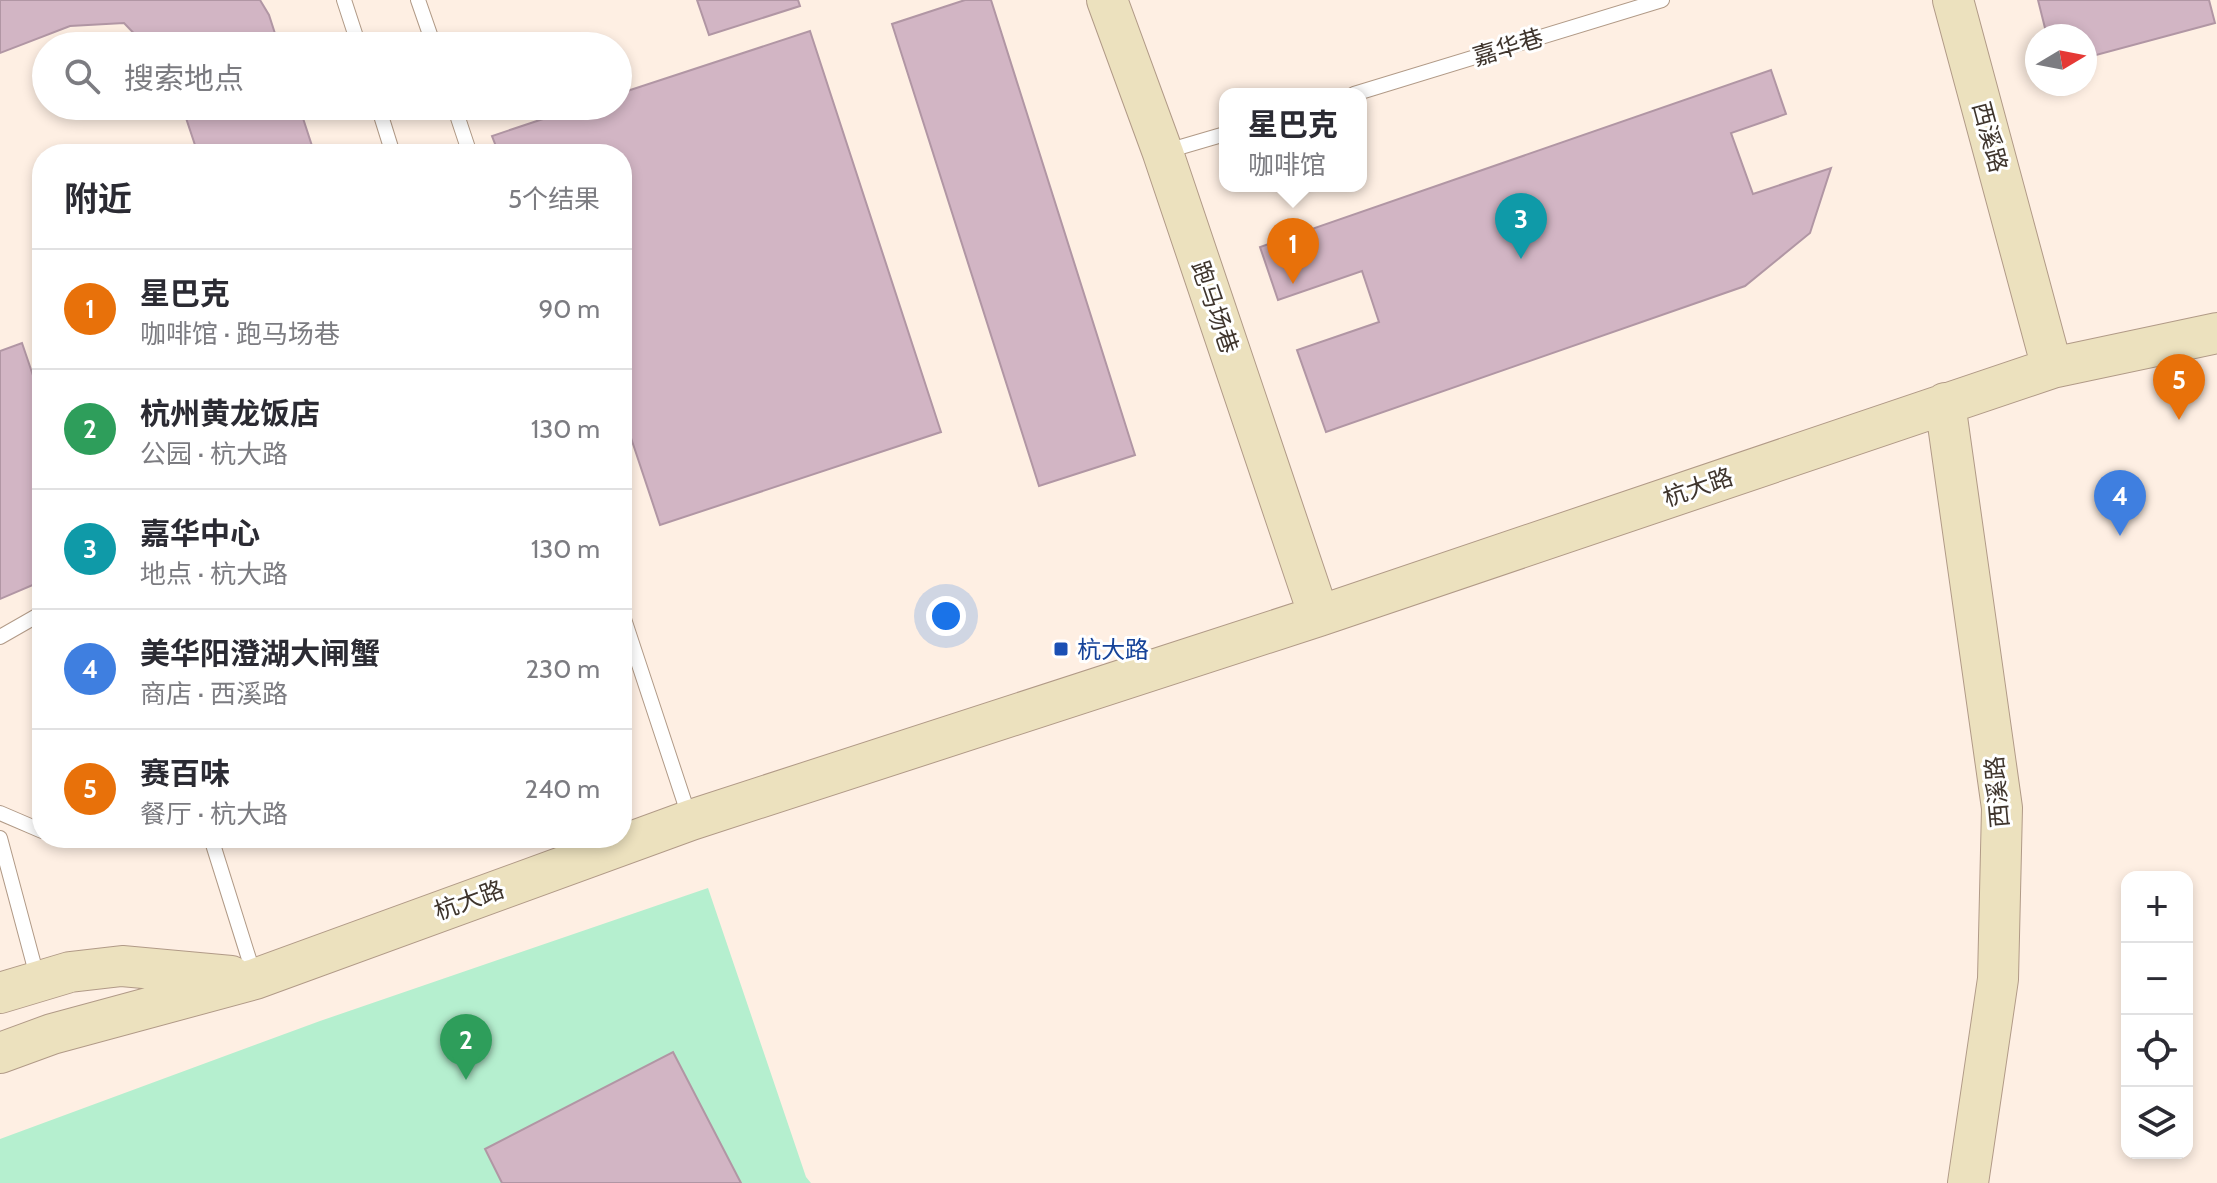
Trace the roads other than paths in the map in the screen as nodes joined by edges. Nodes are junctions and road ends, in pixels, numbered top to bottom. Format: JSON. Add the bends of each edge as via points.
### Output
{"nodes":[{"id":1,"x":344,"y":0,"type":"edge"},
{"id":2,"x":418,"y":0,"type":"edge"},
{"id":3,"x":1107,"y":0,"type":"edge"},
{"id":4,"x":1662,"y":0,"type":"edge"},
{"id":5,"x":1953,"y":0,"type":"edge"},
{"id":6,"x":354,"y":32,"type":"edge"},
{"id":7,"x":429,"y":32,"type":"edge"},
{"id":8,"x":1367,"y":90,"type":"edge"},
{"id":9,"x":382,"y":120,"type":"edge"},
{"id":10,"x":459,"y":120,"type":"edge"},
{"id":11,"x":1219,"y":136,"type":"edge"},
{"id":12,"x":390,"y":144,"type":"edge"},
{"id":13,"x":467,"y":144,"type":"edge"},
{"id":14,"x":1163,"y":153,"type":"junction"},
{"id":15,"x":2217,"y":333,"type":"edge"},
{"id":16,"x":2052,"y":368,"type":"junction"},
{"id":17,"x":1945,"y":403,"type":"junction"},
{"id":18,"x":1319,"y":616,"type":"junction"},
{"id":19,"x":32,"y":619,"type":"edge"},
{"id":20,"x":0,"y":637,"type":"edge"},
{"id":21,"x":632,"y":643,"type":"edge"},
{"id":22,"x":0,"y":813,"type":"edge"},
{"id":23,"x":691,"y":820,"type":"junction"},
{"id":24,"x":32,"y":827,"type":"edge"},
{"id":25,"x":632,"y":837,"type":"edge"},
{"id":26,"x":0,"y":838,"type":"edge"},
{"id":27,"x":214,"y":848,"type":"edge"},
{"id":28,"x":596,"y":848,"type":"edge"},
{"id":29,"x":255,"y":979,"type":"junction"},
{"id":30,"x":38,"y":980,"type":"junction"},
{"id":31,"x":0,"y":993,"type":"edge"},
{"id":32,"x":0,"y":1053,"type":"edge"},
{"id":33,"x":1968,"y":1183,"type":"edge"}],
"edges":[{"from":1,"to":6,"type":"lane"},
{"from":2,"to":7,"type":"lane"},
{"from":3,"to":14,"type":"main road","name":"跑马场巷"},
{"from":4,"to":8,"type":"lane","name":"嘉华巷"},
{"from":5,"to":16,"type":"main road","name":"西溪路"},
{"from":9,"to":12,"type":"lane"},
{"from":10,"to":13,"type":"lane"},
{"from":11,"to":14,"type":"lane"},
{"from":14,"to":18,"type":"main road","name":"跑马场巷"},
{"from":15,"to":16,"type":"main road","name":"杭大路"},
{"from":16,"to":17,"type":"main road","name":"杭大路"},
{"from":17,"to":18,"type":"main road","name":"杭大路"},
{"from":17,"to":33,"type":"main road","name":"西溪路","via":[[2002,808],[1998,979]]},
{"from":18,"to":23,"type":"main road","name":"杭大路"},
{"from":19,"to":20,"type":"lane"},
{"from":21,"to":23,"type":"lane"},
{"from":22,"to":24,"type":"lane"},
{"from":23,"to":25,"type":"main road","name":"杭大路"},
{"from":26,"to":30,"type":"lane"},
{"from":27,"to":29,"type":"lane"},
{"from":28,"to":29,"type":"main road","name":"杭大路"},
{"from":29,"to":30,"type":"main road","via":[[122,966]]},
{"from":29,"to":32,"type":"main road","name":"杭大路"},
{"from":30,"to":31,"type":"main road"}]}
